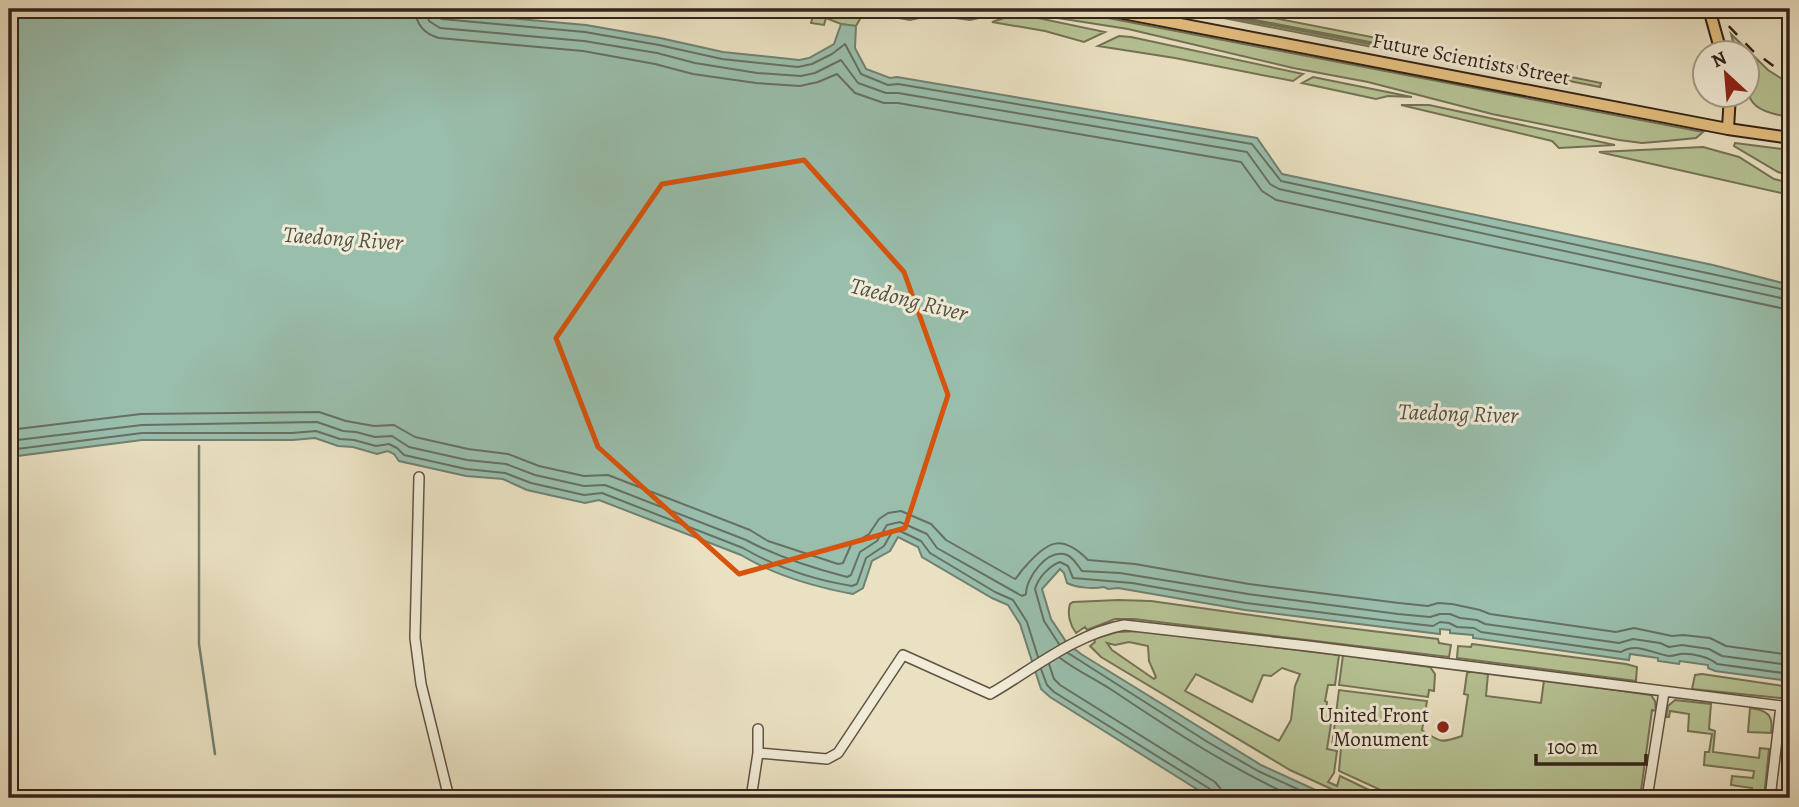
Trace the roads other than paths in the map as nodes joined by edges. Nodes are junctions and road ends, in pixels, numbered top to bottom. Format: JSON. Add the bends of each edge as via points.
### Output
{"nodes":[{"id":1,"x":1102,"y":9,"type":"edge"},
{"id":2,"x":1709,"y":9,"type":"edge"},
{"id":3,"x":1717,"y":38,"type":"edge"},
{"id":4,"x":1729,"y":108,"type":"edge"},
{"id":5,"x":1728,"y":129,"type":"junction"},
{"id":6,"x":1790,"y":138,"type":"edge"},
{"id":7,"x":419,"y":477,"type":"dead end"},
{"id":8,"x":1664,"y":692,"type":"junction"},
{"id":9,"x":1786,"y":706,"type":"edge"},
{"id":10,"x":758,"y":729,"type":"dead end"},
{"id":11,"x":758,"y":753,"type":"junction"},
{"id":12,"x":449,"y":798,"type":"edge"},
{"id":13,"x":751,"y":798,"type":"edge"},
{"id":14,"x":1647,"y":798,"type":"edge"},
{"id":15,"x":1770,"y":798,"type":"edge"}],
"edges":[{"from":1,"to":5,"type":"main road","name":"Future Scientists Street"},
{"from":2,"to":3,"type":"main road"},
{"from":4,"to":5,"type":"main road"},
{"from":5,"to":6,"type":"main road","name":"Future Scientists Street"},
{"from":7,"to":12,"type":"street","via":[[415,638],[421,684]]},
{"from":8,"to":9,"type":"street"},
{"from":8,"to":11,"type":"street","via":[[1124,625],[1080,640],[990,694],[903,655],[838,752],[827,759]]},
{"from":8,"to":14,"type":"street"},
{"from":9,"to":15,"type":"street"},
{"from":10,"to":11,"type":"street"},
{"from":11,"to":13,"type":"street"}]}
